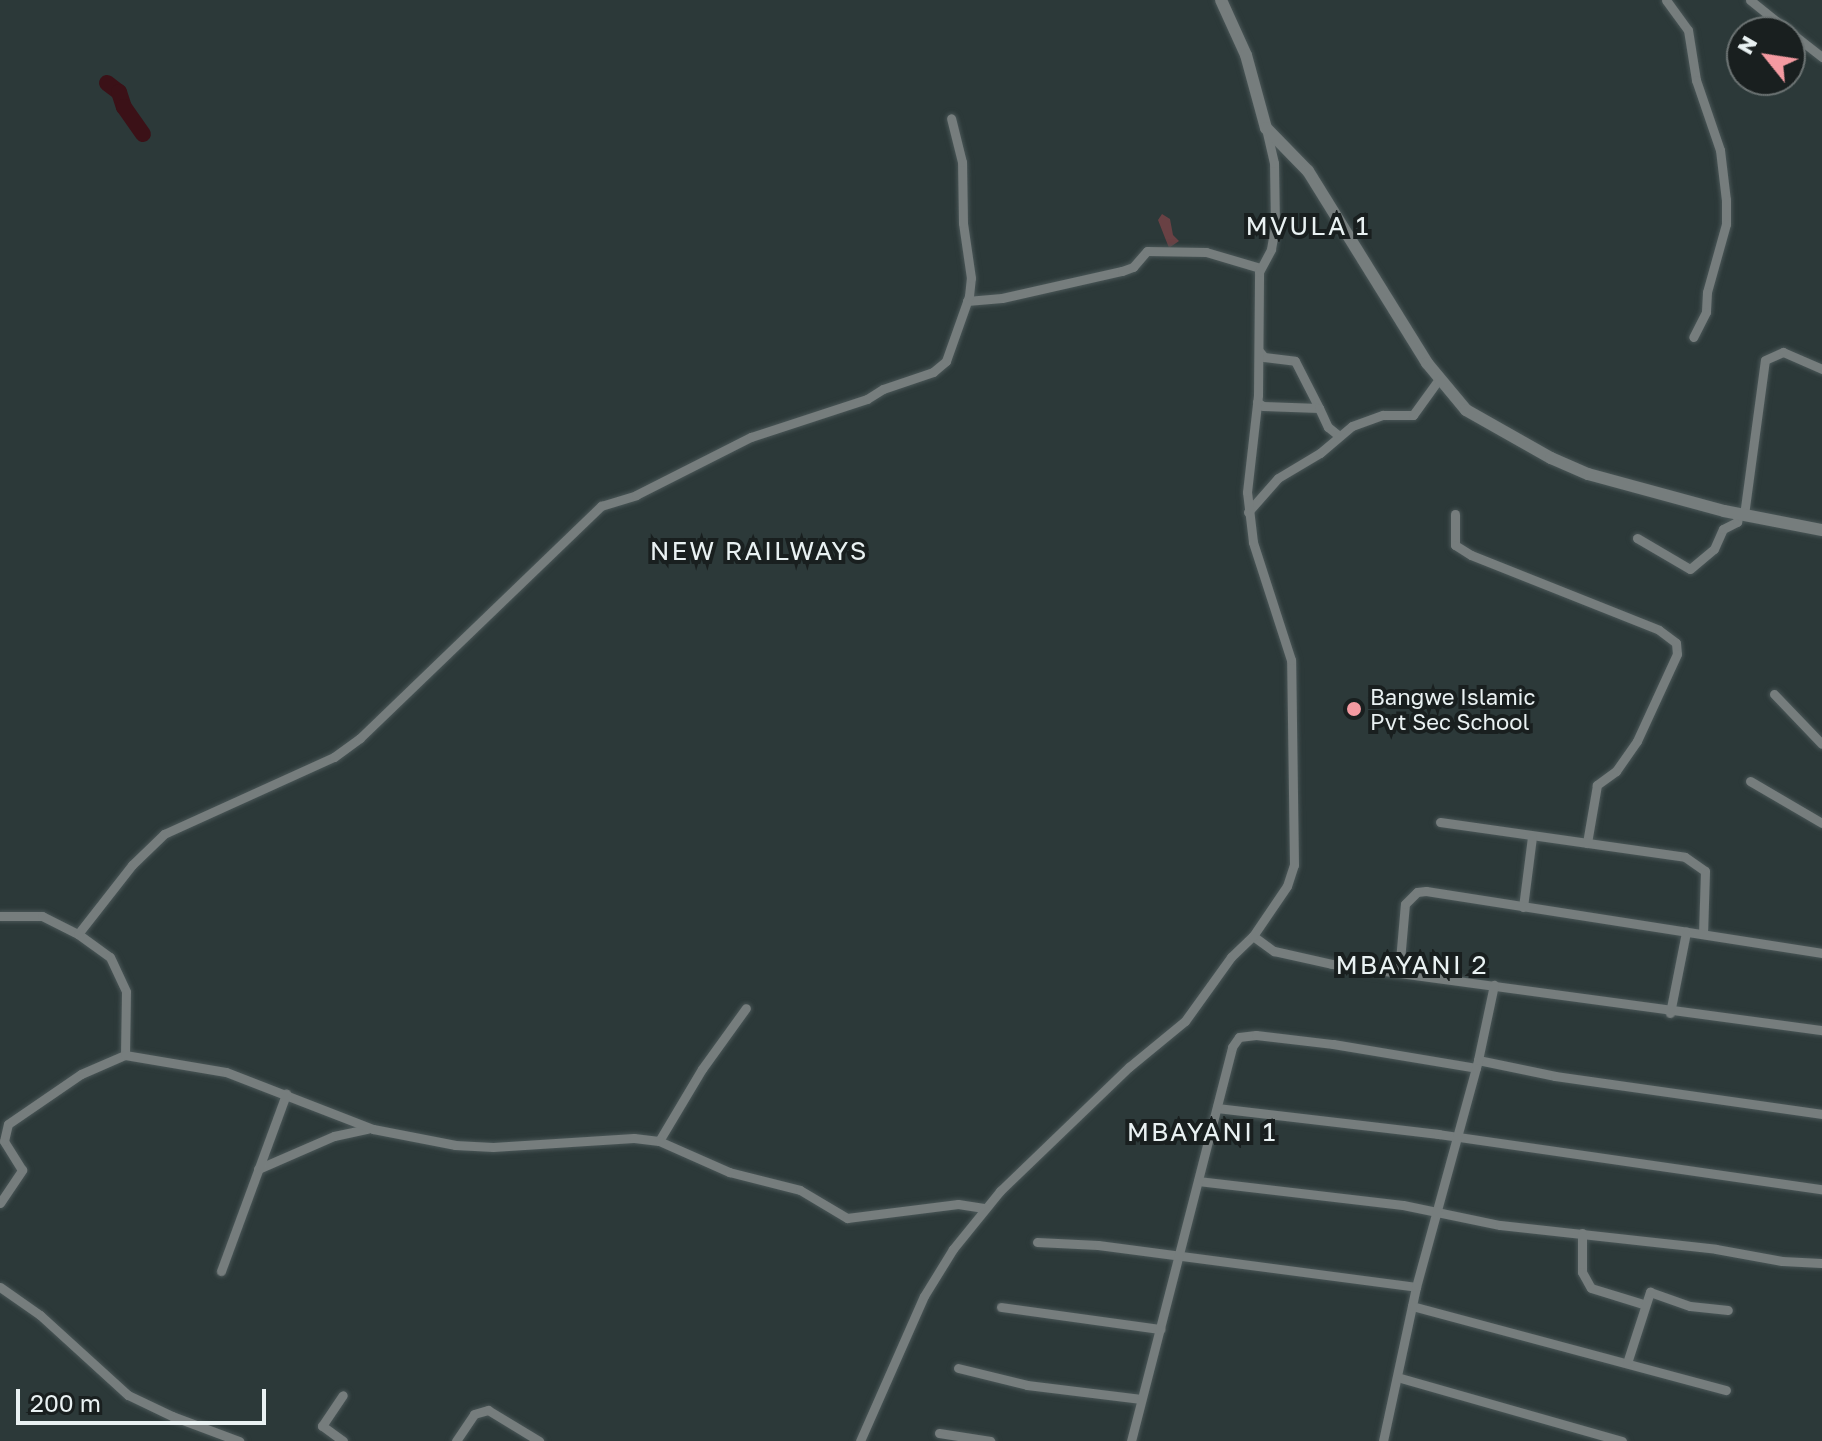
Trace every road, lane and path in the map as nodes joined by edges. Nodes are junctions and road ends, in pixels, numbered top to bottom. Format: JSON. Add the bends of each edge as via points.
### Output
{"nodes":[{"id":1,"x":1221,"y":0,"type":"edge"},
{"id":2,"x":1666,"y":0,"type":"edge"},
{"id":3,"x":1750,"y":0,"type":"edge"},
{"id":4,"x":1770,"y":16,"type":"edge"},
{"id":5,"x":1806,"y":44,"type":"edge"},
{"id":6,"x":1822,"y":57,"type":"edge"},
{"id":7,"x":951,"y":118,"type":"dead end"},
{"id":8,"x":1266,"y":128,"type":"junction"},
{"id":9,"x":1260,"y":268,"type":"junction"},
{"id":10,"x":967,"y":301,"type":"junction"},
{"id":11,"x":1693,"y":337,"type":"dead end"},
{"id":12,"x":1259,"y":351,"type":"junction"},
{"id":13,"x":1822,"y":369,"type":"edge"},
{"id":14,"x":1439,"y":379,"type":"junction"},
{"id":15,"x":1257,"y":402,"type":"junction"},
{"id":16,"x":1319,"y":408,"type":"junction"},
{"id":17,"x":1339,"y":436,"type":"junction"},
{"id":18,"x":1248,"y":512,"type":"junction"},
{"id":19,"x":1455,"y":514,"type":"dead end"},
{"id":20,"x":1742,"y":514,"type":"junction"},
{"id":21,"x":1822,"y":530,"type":"edge"},
{"id":22,"x":1637,"y":538,"type":"dead end"},
{"id":23,"x":1774,"y":694,"type":"dead end"},
{"id":24,"x":1822,"y":744,"type":"edge"},
{"id":25,"x":1750,"y":781,"type":"dead end"},
{"id":26,"x":1440,"y":822,"type":"dead end"},
{"id":27,"x":1822,"y":823,"type":"edge"},
{"id":28,"x":1532,"y":837,"type":"junction"},
{"id":29,"x":1587,"y":843,"type":"junction"},
{"id":30,"x":1523,"y":907,"type":"junction"},
{"id":31,"x":0,"y":916,"type":"edge"},
{"id":32,"x":1686,"y":932,"type":"junction"},
{"id":33,"x":78,"y":934,"type":"junction"},
{"id":34,"x":1703,"y":934,"type":"junction"},
{"id":35,"x":1253,"y":936,"type":"junction"},
{"id":36,"x":1822,"y":953,"type":"edge"},
{"id":37,"x":1399,"y":972,"type":"junction"},
{"id":38,"x":1494,"y":985,"type":"junction"},
{"id":39,"x":746,"y":1008,"type":"dead end"},
{"id":40,"x":1670,"y":1013,"type":"junction"},
{"id":41,"x":1822,"y":1030,"type":"edge"},
{"id":42,"x":125,"y":1055,"type":"junction"},
{"id":43,"x":1477,"y":1064,"type":"junction"},
{"id":44,"x":286,"y":1094,"type":"junction"},
{"id":45,"x":1217,"y":1108,"type":"junction"},
{"id":46,"x":1822,"y":1114,"type":"edge"},
{"id":47,"x":373,"y":1129,"type":"junction"},
{"id":48,"x":1457,"y":1137,"type":"junction"},
{"id":49,"x":659,"y":1141,"type":"junction"},
{"id":50,"x":258,"y":1169,"type":"junction"},
{"id":51,"x":1198,"y":1181,"type":"junction"},
{"id":52,"x":1822,"y":1189,"type":"edge"},
{"id":53,"x":0,"y":1203,"type":"edge"},
{"id":54,"x":984,"y":1208,"type":"junction"},
{"id":55,"x":1437,"y":1212,"type":"junction"},
{"id":56,"x":1582,"y":1233,"type":"junction"},
{"id":57,"x":1037,"y":1242,"type":"dead end"},
{"id":58,"x":1178,"y":1257,"type":"junction"},
{"id":59,"x":1821,"y":1263,"type":"edge"},
{"id":60,"x":221,"y":1271,"type":"dead end"},
{"id":61,"x":0,"y":1287,"type":"edge"},
{"id":62,"x":1416,"y":1287,"type":"junction"},
{"id":63,"x":1643,"y":1304,"type":"junction"},
{"id":64,"x":1412,"y":1306,"type":"junction"},
{"id":65,"x":1001,"y":1307,"type":"dead end"},
{"id":66,"x":1728,"y":1310,"type":"dead end"},
{"id":67,"x":1160,"y":1329,"type":"junction"},
{"id":68,"x":1627,"y":1363,"type":"junction"},
{"id":69,"x":958,"y":1368,"type":"dead end"},
{"id":70,"x":1397,"y":1377,"type":"junction"},
{"id":71,"x":1726,"y":1390,"type":"dead end"},
{"id":72,"x":343,"y":1395,"type":"dead end"},
{"id":73,"x":1141,"y":1399,"type":"junction"},
{"id":74,"x":939,"y":1433,"type":"dead end"},
{"id":75,"x":239,"y":1441,"type":"edge"},
{"id":76,"x":343,"y":1441,"type":"edge"},
{"id":77,"x":456,"y":1441,"type":"edge"},
{"id":78,"x":539,"y":1441,"type":"edge"},
{"id":79,"x":860,"y":1441,"type":"edge"},
{"id":80,"x":990,"y":1441,"type":"edge"},
{"id":81,"x":1131,"y":1441,"type":"edge"},
{"id":82,"x":1383,"y":1441,"type":"edge"},
{"id":83,"x":1622,"y":1441,"type":"edge"}],
"edges":[{"from":1,"to":8,"type":"street","via":[[1246,55]]},
{"from":2,"to":11,"type":"street","via":[[1688,30],[1696,80],[1720,150],[1726,200],[1726,224],[1706,312]]},
{"from":3,"to":4,"type":"street"},
{"from":5,"to":6,"type":"street"},
{"from":7,"to":10,"type":"street","via":[[962,162],[971,278]]},
{"from":8,"to":9,"type":"street","via":[[1274,163],[1275,226]]},
{"from":8,"to":14,"type":"street","via":[[1308,171]]},
{"from":9,"to":10,"type":"street","via":[[1206,252],[1147,251],[1122,271]]},
{"from":9,"to":12,"type":"street"},
{"from":10,"to":33,"type":"street","via":[[952,350],[933,372],[751,437],[636,495],[601,506],[360,738],[334,757],[164,834],[132,865]]},
{"from":12,"to":15,"type":"street"},
{"from":12,"to":16,"type":"street","via":[[1264,357],[1295,361]]},
{"from":13,"to":20,"type":"street","via":[[1783,352],[1765,360]]},
{"from":14,"to":17,"type":"street","via":[[1413,415],[1372,418]]},
{"from":14,"to":20,"type":"street","via":[[1466,410],[1551,458],[1588,474]]},
{"from":15,"to":16,"type":"street"},
{"from":15,"to":18,"type":"street"},
{"from":16,"to":17,"type":"street"},
{"from":17,"to":18,"type":"street","via":[[1278,478]]},
{"from":18,"to":35,"type":"street","via":[[1291,660],[1296,846],[1287,886]]},
{"from":19,"to":29,"type":"street","via":[[1455,545],[1471,555],[1674,639],[1677,654],[1648,719],[1616,771],[1595,789]]},
{"from":20,"to":21,"type":"street"},
{"from":20,"to":22,"type":"street","via":[[1690,569]]},
{"from":23,"to":24,"type":"street"},
{"from":25,"to":27,"type":"street"},
{"from":26,"to":28,"type":"street"},
{"from":28,"to":29,"type":"street"},
{"from":28,"to":30,"type":"street"},
{"from":29,"to":34,"type":"street","via":[[1678,854],[1699,865],[1707,880]]},
{"from":30,"to":32,"type":"street"},
{"from":30,"to":37,"type":"street","via":[[1417,892],[1405,904]]},
{"from":31,"to":33,"type":"street","via":[[42,916]]},
{"from":32,"to":34,"type":"street"},
{"from":32,"to":40,"type":"street"},
{"from":33,"to":42,"type":"street","via":[[110,957],[123,980]]},
{"from":34,"to":36,"type":"street"},
{"from":35,"to":37,"type":"street","via":[[1268,949],[1291,956]]},
{"from":35,"to":54,"type":"street","via":[[1178,1028],[1129,1067]]},
{"from":37,"to":38,"type":"street"},
{"from":38,"to":40,"type":"street"},
{"from":38,"to":43,"type":"street"},
{"from":39,"to":49,"type":"street"},
{"from":40,"to":41,"type":"street"},
{"from":42,"to":44,"type":"street","via":[[226,1072]]},
{"from":42,"to":53,"type":"street","via":[[81,1074],[8,1124],[4,1141],[22,1170]]},
{"from":43,"to":45,"type":"street","via":[[1245,1035],[1232,1047]]},
{"from":43,"to":46,"type":"street"},
{"from":43,"to":48,"type":"street"},
{"from":44,"to":47,"type":"street"},
{"from":44,"to":50,"type":"street"},
{"from":45,"to":48,"type":"street"},
{"from":45,"to":51,"type":"street"},
{"from":47,"to":49,"type":"street","via":[[473,1147]]},
{"from":47,"to":50,"type":"street","via":[[334,1136]]},
{"from":48,"to":52,"type":"street"},
{"from":48,"to":55,"type":"street"},
{"from":49,"to":54,"type":"street","via":[[729,1172],[800,1190],[847,1218],[958,1204]]},
{"from":50,"to":60,"type":"street"},
{"from":51,"to":55,"type":"street"},
{"from":51,"to":58,"type":"street"},
{"from":54,"to":79,"type":"street","via":[[924,1296]]},
{"from":55,"to":56,"type":"street"},
{"from":55,"to":62,"type":"street"},
{"from":56,"to":59,"type":"street"},
{"from":56,"to":63,"type":"street","via":[[1582,1272],[1591,1288]]},
{"from":57,"to":58,"type":"street"},
{"from":58,"to":62,"type":"street"},
{"from":58,"to":67,"type":"street"},
{"from":61,"to":75,"type":"street","via":[[40,1315],[128,1395]]},
{"from":62,"to":64,"type":"street"},
{"from":63,"to":66,"type":"street","via":[[1655,1292],[1690,1306]]},
{"from":63,"to":68,"type":"street"},
{"from":64,"to":68,"type":"street"},
{"from":64,"to":70,"type":"street"},
{"from":65,"to":67,"type":"street"},
{"from":67,"to":73,"type":"street"},
{"from":68,"to":71,"type":"street"},
{"from":69,"to":73,"type":"street","via":[[1027,1385]]},
{"from":70,"to":82,"type":"street"},
{"from":70,"to":83,"type":"street"},
{"from":72,"to":76,"type":"street","via":[[322,1426]]},
{"from":73,"to":81,"type":"street"},
{"from":74,"to":80,"type":"street"},
{"from":77,"to":78,"type":"street","via":[[474,1414],[488,1410]]}]}
